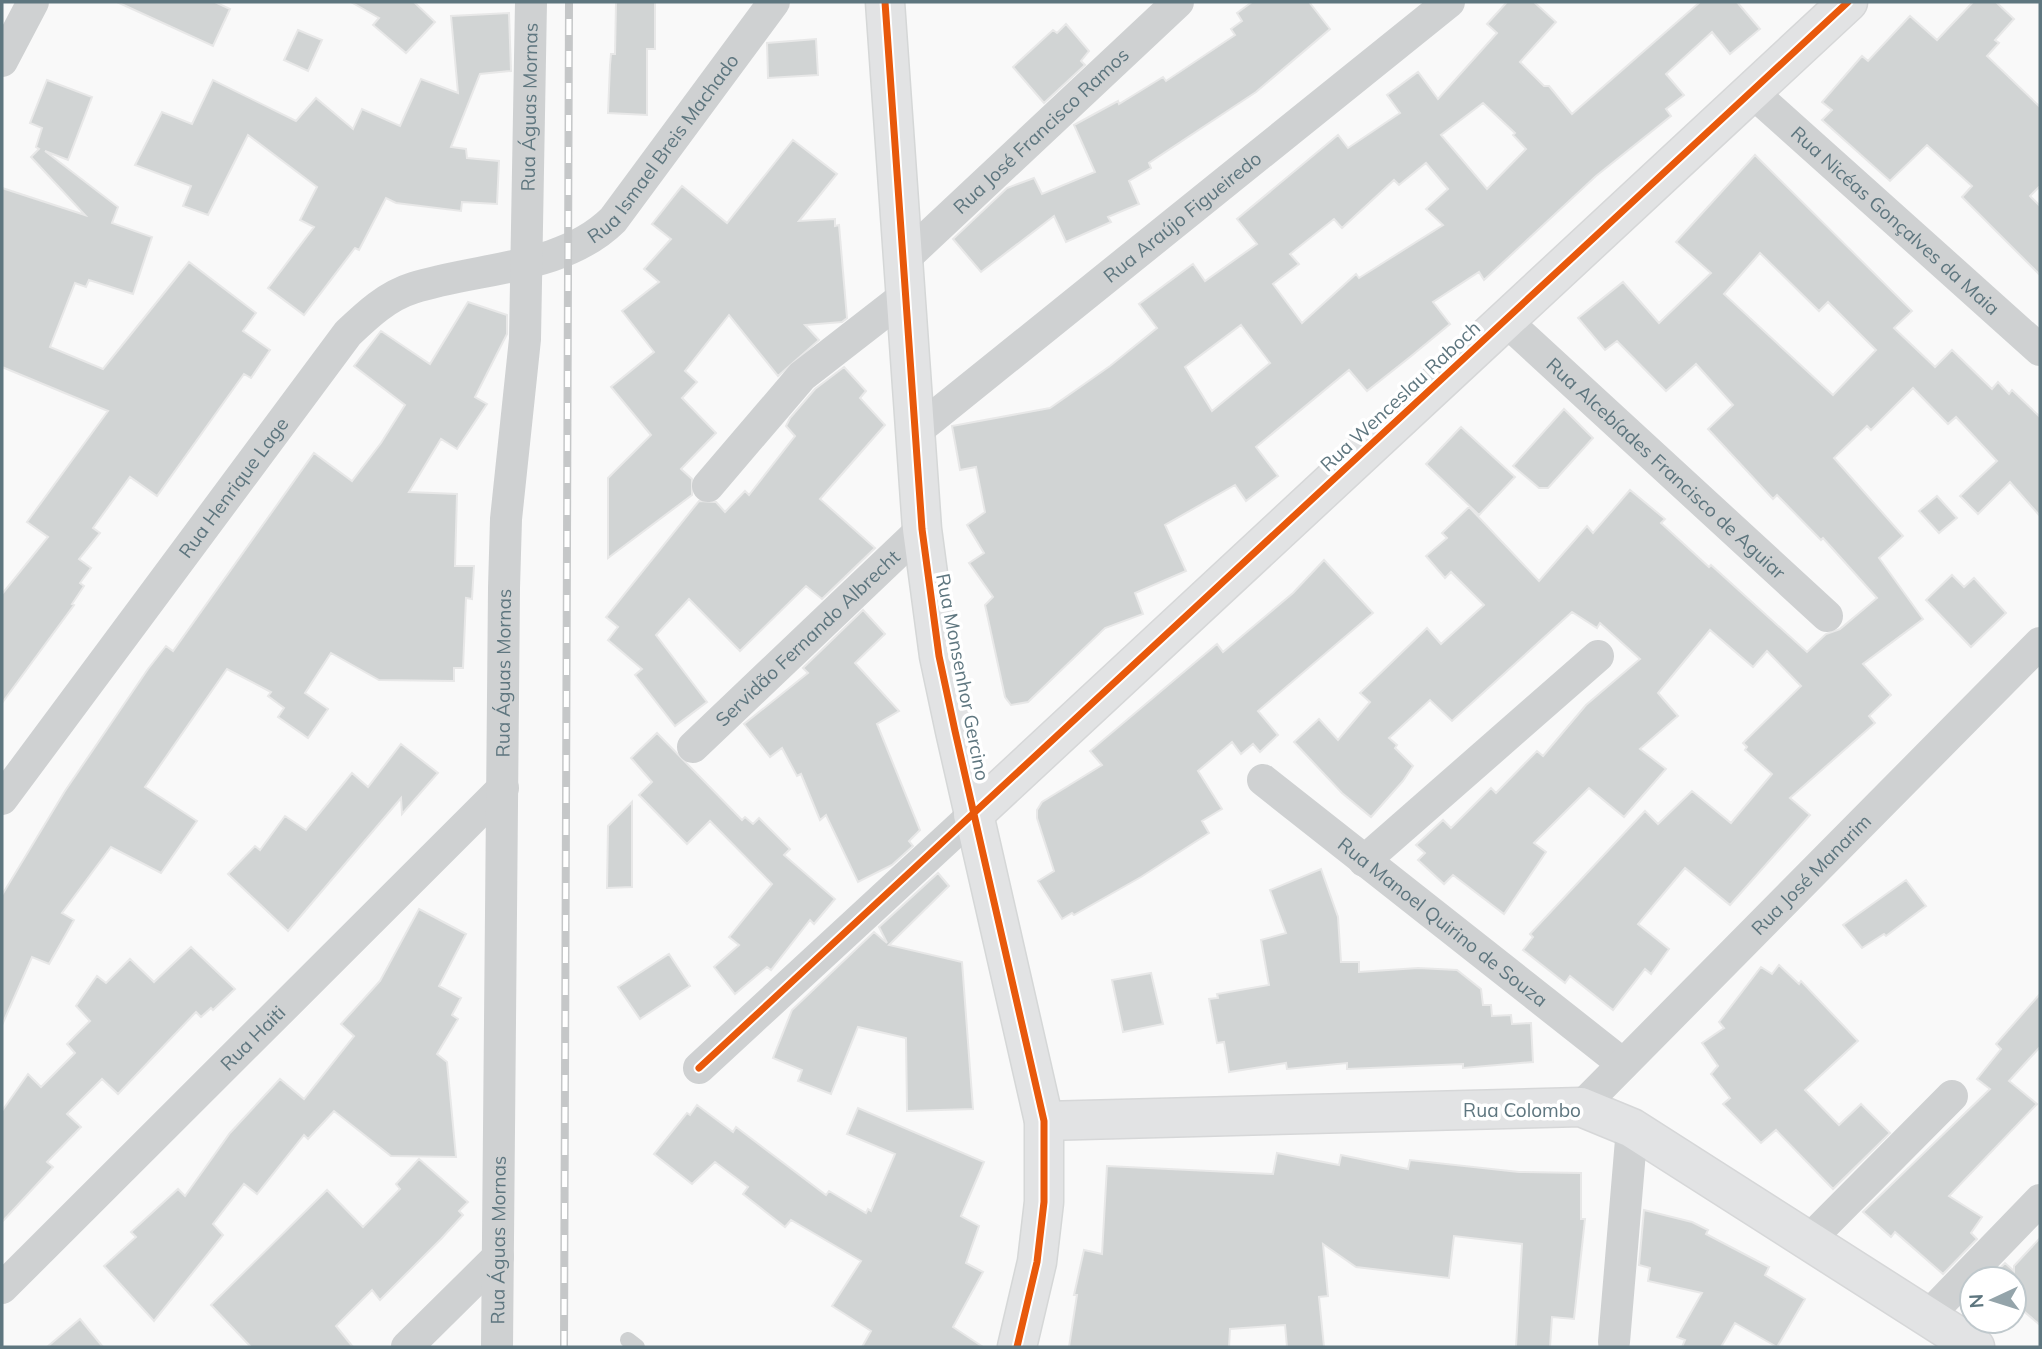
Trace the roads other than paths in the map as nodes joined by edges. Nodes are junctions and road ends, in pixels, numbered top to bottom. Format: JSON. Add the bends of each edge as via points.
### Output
{"nodes":[{"id":1,"x":33,"y":2,"type":"edge"},
{"id":2,"x":531,"y":2,"type":"edge"},
{"id":3,"x":774,"y":2,"type":"edge"},
{"id":4,"x":885,"y":2,"type":"edge"},
{"id":5,"x":1178,"y":2,"type":"edge"},
{"id":6,"x":1449,"y":2,"type":"edge"},
{"id":7,"x":1848,"y":2,"type":"edge"},
{"id":8,"x":2,"y":61,"type":"edge"},
{"id":9,"x":1751,"y":91,"type":"junction"},
{"id":10,"x":527,"y":261,"type":"junction"},
{"id":11,"x":904,"y":278,"type":"junction"},
{"id":12,"x":1505,"y":320,"type":"junction"},
{"id":13,"x":2040,"y":350,"type":"edge"},
{"id":14,"x":915,"y":432,"type":"junction"},
{"id":15,"x":708,"y":486,"type":"dead end"},
{"id":16,"x":922,"y":529,"type":"junction"},
{"id":17,"x":1827,"y":615,"type":"dead end"},
{"id":18,"x":2040,"y":643,"type":"edge"},
{"id":19,"x":1598,"y":656,"type":"dead end"},
{"id":20,"x":693,"y":747,"type":"dead end"},
{"id":21,"x":1263,"y":780,"type":"dead end"},
{"id":22,"x":503,"y":788,"type":"junction"},
{"id":23,"x":2,"y":799,"type":"edge"},
{"id":24,"x":973,"y":814,"type":"junction"},
{"id":25,"x":1364,"y":861,"type":"junction"},
{"id":26,"x":1623,"y":1064,"type":"junction"},
{"id":27,"x":699,"y":1068,"type":"dead end"},
{"id":28,"x":1952,"y":1096,"type":"dead end"},
{"id":29,"x":1581,"y":1107,"type":"junction"},
{"id":30,"x":1044,"y":1121,"type":"junction"},
{"id":31,"x":1632,"y":1128,"type":"junction"},
{"id":32,"x":2040,"y":1200,"type":"edge"},
{"id":33,"x":1808,"y":1241,"type":"junction"},
{"id":34,"x":498,"y":1258,"type":"junction"},
{"id":35,"x":2,"y":1288,"type":"edge"},
{"id":36,"x":1945,"y":1335,"type":"edge"},
{"id":37,"x":1614,"y":1342,"type":"dead end"},
{"id":38,"x":407,"y":1347,"type":"edge"},
{"id":39,"x":497,"y":1347,"type":"edge"},
{"id":40,"x":1017,"y":1347,"type":"edge"}],
"edges":[{"from":1,"to":8,"type":"street"},
{"from":2,"to":10,"type":"street","name":"Rua Águas Mornas"},
{"from":3,"to":10,"type":"street","name":"Rua Ismael Breis Machado","via":[[613,220],[596,237]]},
{"from":4,"to":11,"type":"street","name":"Rua Monsenhor Gercino"},
{"from":5,"to":11,"type":"street","name":"Rua José Francisco Ramos"},
{"from":6,"to":14,"type":"street","name":"Rua Araújo Figueiredo"},
{"from":7,"to":9,"type":"street","name":"Rua Wenceslau Raboch"},
{"from":9,"to":12,"type":"street","name":"Rua Wenceslau Raboch"},
{"from":9,"to":13,"type":"street","name":"Rua Nicéas Gonçalves da Maia"},
{"from":10,"to":22,"type":"street","name":"Rua Águas Mornas","via":[[506,519]]},
{"from":10,"to":23,"type":"street","name":"Rua Henrique Lage","via":[[411,288],[375,307],[348,333]]},
{"from":11,"to":14,"type":"street","name":"Rua Monsenhor Gercino"},
{"from":11,"to":15,"type":"street","name":"Rua José Francisco Ramos","via":[[802,376]]},
{"from":12,"to":17,"type":"street","name":"Rua Alcebíades Francisco de Aguiar"},
{"from":12,"to":24,"type":"street","name":"Rua Wenceslau Raboch"},
{"from":14,"to":16,"type":"street","name":"Rua Monsenhor Gercino"},
{"from":16,"to":20,"type":"street","name":"Servidão Fernando Albrecht"},
{"from":16,"to":24,"type":"street","name":"Rua Monsenhor Gercino","via":[[939,656]]},
{"from":18,"to":26,"type":"street","name":"Rua José Manarim"},
{"from":19,"to":25,"type":"street"},
{"from":21,"to":25,"type":"street","name":"Rua Manoel Quirino de Souza"},
{"from":22,"to":34,"type":"street","name":"Rua Águas Mornas"},
{"from":22,"to":35,"type":"street","name":"Rua Haiti"},
{"from":24,"to":27,"type":"street"},
{"from":24,"to":30,"type":"street","name":"Rua Monsenhor Gercino"},
{"from":25,"to":26,"type":"street","name":"Rua Manoel Quirino de Souza"},
{"from":26,"to":29,"type":"street","name":"Rua José Manarim"},
{"from":28,"to":33,"type":"street"},
{"from":29,"to":30,"type":"street","name":"Rua Colombo"},
{"from":29,"to":31,"type":"street","name":"Rua Colombo"},
{"from":30,"to":40,"type":"street","name":"Rua Monsenhor Gercino","via":[[1044,1202],[1037,1262]]},
{"from":31,"to":33,"type":"street","name":"Rua Colombo"},
{"from":31,"to":37,"type":"street"},
{"from":32,"to":36,"type":"street"},
{"from":33,"to":36,"type":"street","name":"Rua Colombo"},
{"from":34,"to":38,"type":"street"},
{"from":34,"to":39,"type":"street","name":"Rua Águas Mornas"}]}
